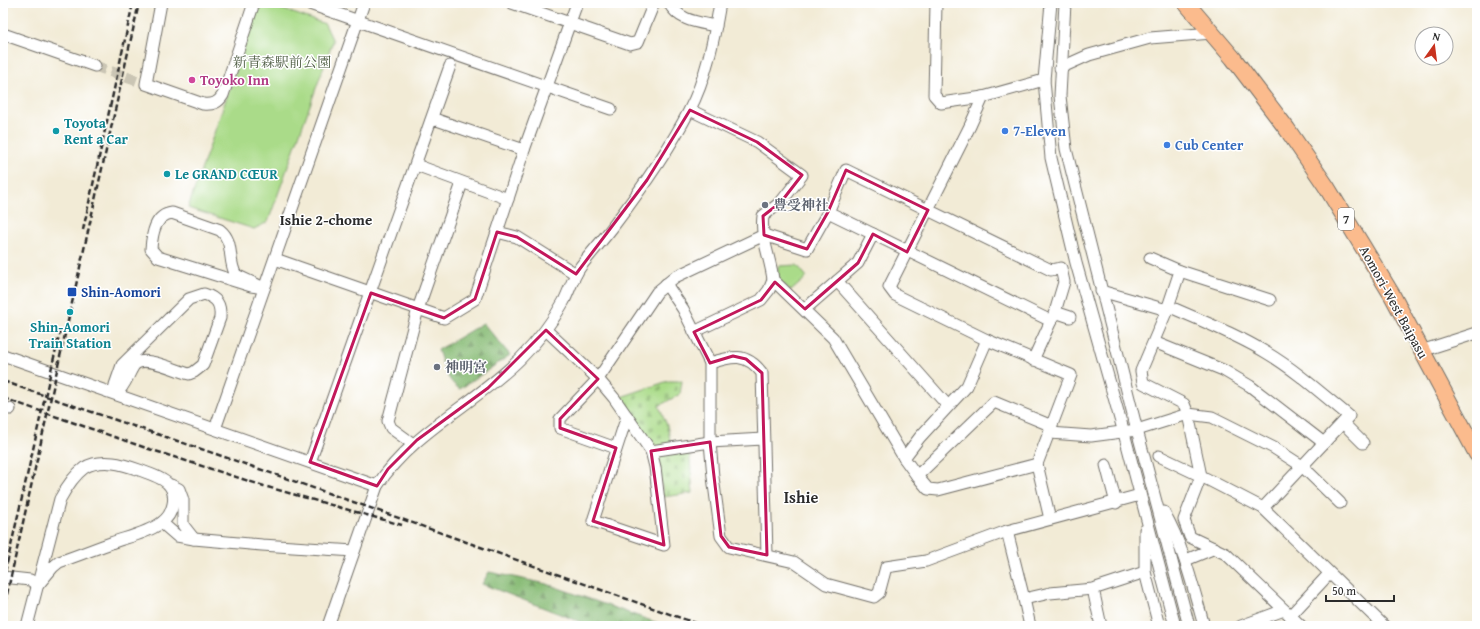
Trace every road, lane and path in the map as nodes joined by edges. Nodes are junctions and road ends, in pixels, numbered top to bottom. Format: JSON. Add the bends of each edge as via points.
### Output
{"nodes":[{"id":1,"x":160,"y":3,"type":"edge"},
{"id":2,"x":254,"y":3,"type":"edge"},
{"id":3,"x":306,"y":3,"type":"edge"},
{"id":4,"x":364,"y":3,"type":"edge"},
{"id":5,"x":512,"y":3,"type":"edge"},
{"id":6,"x":577,"y":3,"type":"edge"},
{"id":7,"x":654,"y":3,"type":"edge"},
{"id":8,"x":669,"y":3,"type":"edge"},
{"id":9,"x":720,"y":3,"type":"edge"},
{"id":10,"x":936,"y":3,"type":"edge"},
{"id":11,"x":1051,"y":3,"type":"edge"},
{"id":12,"x":1065,"y":3,"type":"edge"},
{"id":13,"x":1186,"y":3,"type":"edge"},
{"id":14,"x":524,"y":5,"type":"edge"},
{"id":15,"x":358,"y":21,"type":"junction"},
{"id":16,"x":569,"y":24,"type":"junction"},
{"id":17,"x":716,"y":26,"type":"junction"},
{"id":18,"x":1212,"y":33,"type":"junction"},
{"id":19,"x":3,"y":34,"type":"edge"},
{"id":20,"x":95,"y":66,"type":"tunnel mouth"},
{"id":21,"x":450,"y":66,"type":"dead end"},
{"id":22,"x":1060,"y":68,"type":"junction"},
{"id":23,"x":1044,"y":80,"type":"junction"},
{"id":24,"x":547,"y":88,"type":"junction"},
{"id":25,"x":984,"y":97,"type":"junction"},
{"id":26,"x":611,"y":109,"type":"dead end"},
{"id":27,"x":690,"y":110,"type":"junction"},
{"id":28,"x":431,"y":121,"type":"junction"},
{"id":29,"x":524,"y":150,"type":"junction"},
{"id":30,"x":416,"y":165,"type":"junction"},
{"id":31,"x":462,"y":183,"type":"junction"},
{"id":32,"x":508,"y":198,"type":"junction"},
{"id":33,"x":928,"y":210,"type":"junction"},
{"id":34,"x":828,"y":212,"type":"junction"},
{"id":35,"x":497,"y":232,"type":"junction"},
{"id":36,"x":873,"y":234,"type":"junction"},
{"id":37,"x":764,"y":235,"type":"junction"},
{"id":38,"x":907,"y":252,"type":"junction"},
{"id":39,"x":1150,"y":258,"type":"dead end"},
{"id":40,"x":275,"y":259,"type":"junction"},
{"id":41,"x":1076,"y":263,"type":"junction"},
{"id":42,"x":1060,"y":268,"type":"junction"},
{"id":43,"x":1180,"y":271,"type":"junction"},
{"id":44,"x":576,"y":274,"type":"junction"},
{"id":45,"x":773,"y":280,"type":"junction"},
{"id":46,"x":837,"y":281,"type":"junction"},
{"id":47,"x":666,"y":284,"type":"junction"},
{"id":48,"x":264,"y":288,"type":"junction"},
{"id":49,"x":1101,"y":291,"type":"junction"},
{"id":50,"x":371,"y":293,"type":"junction"},
{"id":51,"x":1270,"y":300,"type":"dead end"},
{"id":52,"x":1168,"y":308,"type":"junction"},
{"id":53,"x":418,"y":309,"type":"junction"},
{"id":54,"x":805,"y":309,"type":"junction"},
{"id":55,"x":1053,"y":316,"type":"junction"},
{"id":56,"x":1070,"y":318,"type":"dead end"},
{"id":57,"x":546,"y":330,"type":"junction"},
{"id":58,"x":694,"y":332,"type":"junction"},
{"id":59,"x":1477,"y":333,"type":"edge"},
{"id":60,"x":987,"y":340,"type":"junction"},
{"id":61,"x":1154,"y":342,"type":"junction"},
{"id":62,"x":1421,"y":351,"type":"junction"},
{"id":63,"x":3,"y":355,"type":"edge"},
{"id":64,"x":1033,"y":360,"type":"junction"},
{"id":65,"x":710,"y":363,"type":"junction"},
{"id":66,"x":598,"y":379,"type":"junction"},
{"id":67,"x":116,"y":394,"type":"junction"},
{"id":68,"x":948,"y":406,"type":"junction"},
{"id":69,"x":1188,"y":414,"type":"junction"},
{"id":70,"x":627,"y":416,"type":"junction"},
{"id":71,"x":1343,"y":423,"type":"junction"},
{"id":72,"x":215,"y":429,"type":"junction"},
{"id":73,"x":1051,"y":429,"type":"junction"},
{"id":74,"x":1137,"y":430,"type":"junction"},
{"id":75,"x":1124,"y":433,"type":"junction"},
{"id":76,"x":763,"y":439,"type":"junction"},
{"id":77,"x":710,"y":442,"type":"junction"},
{"id":78,"x":1324,"y":443,"type":"junction"},
{"id":79,"x":1363,"y":443,"type":"dead end"},
{"id":80,"x":413,"y":444,"type":"junction"},
{"id":81,"x":616,"y":448,"type":"junction"},
{"id":82,"x":651,"y":451,"type":"junction"},
{"id":83,"x":1476,"y":451,"type":"edge"},
{"id":84,"x":1159,"y":456,"type":"dead end"},
{"id":85,"x":904,"y":458,"type":"junction"},
{"id":86,"x":310,"y":462,"type":"junction"},
{"id":87,"x":1037,"y":464,"type":"junction"},
{"id":88,"x":1106,"y":465,"type":"dead end"},
{"id":89,"x":1302,"y":466,"type":"junction"},
{"id":90,"x":917,"y":476,"type":"junction"},
{"id":91,"x":1201,"y":476,"type":"junction"},
{"id":92,"x":168,"y":483,"type":"junction"},
{"id":93,"x":377,"y":486,"type":"junction"},
{"id":94,"x":1140,"y":495,"type":"junction"},
{"id":95,"x":1156,"y":498,"type":"junction"},
{"id":96,"x":1116,"y":503,"type":"junction"},
{"id":97,"x":1340,"y":503,"type":"dead end"},
{"id":98,"x":1263,"y":508,"type":"junction"},
{"id":99,"x":1145,"y":517,"type":"junction"},
{"id":100,"x":1050,"y":519,"type":"junction"},
{"id":101,"x":162,"y":523,"type":"junction"},
{"id":102,"x":1007,"y":531,"type":"junction"},
{"id":103,"x":194,"y":539,"type":"junction"},
{"id":104,"x":1215,"y":548,"type":"junction"},
{"id":105,"x":354,"y":551,"type":"junction"},
{"id":106,"x":767,"y":555,"type":"junction"},
{"id":107,"x":1186,"y":560,"type":"junction"},
{"id":108,"x":1145,"y":572,"type":"junction"},
{"id":109,"x":1329,"y":574,"type":"junction"},
{"id":110,"x":3,"y":577,"type":"edge"},
{"id":111,"x":38,"y":585,"type":"junction"},
{"id":112,"x":1093,"y":589,"type":"junction"},
{"id":113,"x":1024,"y":598,"type":"junction"},
{"id":114,"x":1287,"y":613,"type":"junction"},
{"id":115,"x":27,"y":626,"type":"edge"},
{"id":116,"x":328,"y":626,"type":"edge"},
{"id":117,"x":1030,"y":626,"type":"edge"},
{"id":118,"x":1101,"y":626,"type":"edge"},
{"id":119,"x":1159,"y":626,"type":"edge"},
{"id":120,"x":1175,"y":626,"type":"edge"},
{"id":121,"x":1189,"y":626,"type":"edge"},
{"id":122,"x":1204,"y":626,"type":"edge"},
{"id":123,"x":1241,"y":626,"type":"edge"},
{"id":124,"x":1301,"y":626,"type":"edge"},
{"id":125,"x":1383,"y":626,"type":"edge"}],
"edges":[{"from":1,"to":2,"type":"street","via":[[146,84],[211,105],[219,102],[223,95]]},
{"from":3,"to":15,"type":"street"},
{"from":4,"to":15,"type":"street"},
{"from":5,"to":14,"type":"street"},
{"from":6,"to":16,"type":"street"},
{"from":7,"to":16,"type":"street","via":[[638,42],[630,44]]},
{"from":8,"to":17,"type":"street","via":[[674,12],[685,18]]},
{"from":9,"to":17,"type":"street"},
{"from":10,"to":25,"type":"street","via":[[934,95],[941,103]]},
{"from":11,"to":23,"type":"street"},
{"from":12,"to":22,"type":"street"},
{"from":13,"to":18,"type":"highway","name":"Aomori-West Baipasu","number":"7"},
{"from":14,"to":16,"type":"street"},
{"from":15,"to":24,"type":"street"},
{"from":15,"to":40,"type":"street"},
{"from":16,"to":24,"type":"street"},
{"from":17,"to":27,"type":"street","via":[[703,75]]},
{"from":18,"to":22,"type":"street","via":[[1150,38],[1089,55]]},
{"from":18,"to":62,"type":"highway","name":"Aomori-West Baipasu","number":"7","via":[[1288,129],[1318,174],[1392,295]]},
{"from":19,"to":20,"type":"street"},
{"from":21,"to":28,"type":"street"},
{"from":22,"to":49,"type":"street","via":[[1060,96],[1066,149]]},
{"from":23,"to":25,"type":"street"},
{"from":23,"to":41,"type":"street","via":[[1051,158]]},
{"from":24,"to":26,"type":"street"},
{"from":24,"to":29,"type":"street"},
{"from":25,"to":33,"type":"street"},
{"from":27,"to":37,"type":"street","via":[[757,142],[802,175],[781,202],[763,216]]},
{"from":27,"to":44,"type":"street","via":[[647,180]]},
{"from":28,"to":29,"type":"street","via":[[436,120]]},
{"from":28,"to":30,"type":"street"},
{"from":29,"to":32,"type":"street"},
{"from":30,"to":31,"type":"street"},
{"from":30,"to":50,"type":"street"},
{"from":31,"to":32,"type":"street"},
{"from":31,"to":53,"type":"street"},
{"from":32,"to":35,"type":"street"},
{"from":33,"to":34,"type":"street","via":[[846,170]]},
{"from":33,"to":38,"type":"street"},
{"from":33,"to":42,"type":"street","via":[[1050,270]]},
{"from":34,"to":36,"type":"street"},
{"from":34,"to":37,"type":"street","via":[[807,249]]},
{"from":35,"to":44,"type":"street","via":[[517,237]]},
{"from":35,"to":53,"type":"street","via":[[475,299],[444,318]]},
{"from":36,"to":38,"type":"street"},
{"from":36,"to":46,"type":"street","via":[[858,263]]},
{"from":37,"to":45,"type":"street"},
{"from":37,"to":47,"type":"street","via":[[675,277]]},
{"from":38,"to":55,"type":"street"},
{"from":38,"to":60,"type":"street","via":[[889,287],[895,295]]},
{"from":39,"to":43,"type":"street"},
{"from":40,"to":48,"type":"street"},
{"from":40,"to":50,"type":"street"},
{"from":41,"to":42,"type":"street"},
{"from":41,"to":75,"type":"street"},
{"from":42,"to":55,"type":"street","via":[[1064,282]]},
{"from":43,"to":51,"type":"street"},
{"from":43,"to":52,"type":"street"},
{"from":44,"to":57,"type":"street","via":[[564,301]]},
{"from":45,"to":54,"type":"street"},
{"from":45,"to":58,"type":"street","via":[[761,300]]},
{"from":46,"to":54,"type":"street"},
{"from":46,"to":68,"type":"street"},
{"from":47,"to":58,"type":"street","via":[[683,309]]},
{"from":47,"to":66,"type":"street","via":[[644,309]]},
{"from":48,"to":48,"type":"street","via":[[250,286],[158,257],[151,249],[158,220],[164,214],[172,213],[220,230],[226,234],[230,243],[231,265],[236,275]]},
{"from":48,"to":72,"type":"street"},
{"from":49,"to":52,"type":"street"},
{"from":49,"to":74,"type":"street"},
{"from":50,"to":53,"type":"street"},
{"from":50,"to":86,"type":"street"},
{"from":52,"to":61,"type":"street"},
{"from":52,"to":71,"type":"street","via":[[1245,340],[1294,370],[1349,416]]},
{"from":53,"to":80,"type":"street","via":[[388,421],[391,428]]},
{"from":54,"to":85,"type":"street","via":[[834,338]]},
{"from":55,"to":56,"type":"street"},
{"from":55,"to":64,"type":"street"},
{"from":57,"to":66,"type":"street"},
{"from":57,"to":80,"type":"street","via":[[520,359],[488,388]]},
{"from":58,"to":65,"type":"street"},
{"from":59,"to":62,"type":"street"},
{"from":60,"to":64,"type":"street"},
{"from":60,"to":68,"type":"street","via":[[967,386]]},
{"from":61,"to":69,"type":"street","via":[[1141,371],[1143,383],[1184,404]]},
{"from":61,"to":78,"type":"street","via":[[1223,370],[1250,386]]},
{"from":62,"to":83,"type":"highway","name":"Aomori-West Baipasu","number":"7"},
{"from":63,"to":67,"type":"street"},
{"from":64,"to":73,"type":"street","via":[[1071,375]]},
{"from":65,"to":76,"type":"street","via":[[733,356],[746,359],[756,365],[762,373]]},
{"from":65,"to":77,"type":"street"},
{"from":66,"to":70,"type":"street"},
{"from":66,"to":81,"type":"street","via":[[560,419],[560,428]]},
{"from":67,"to":67,"type":"street","via":[[115,385],[122,365],[189,299],[204,294],[214,297],[219,303],[220,318],[200,369],[189,374],[148,360],[140,361],[134,365],[123,388]]},
{"from":67,"to":72,"type":"street"},
{"from":68,"to":85,"type":"street"},
{"from":69,"to":74,"type":"street"},
{"from":69,"to":89,"type":"street","via":[[1212,417],[1274,448]]},
{"from":69,"to":91,"type":"street"},
{"from":70,"to":81,"type":"street"},
{"from":70,"to":82,"type":"street"},
{"from":71,"to":78,"type":"street"},
{"from":71,"to":79,"type":"street"},
{"from":72,"to":86,"type":"street"},
{"from":73,"to":75,"type":"street","via":[[1091,436]]},
{"from":73,"to":87,"type":"street"},
{"from":73,"to":90,"type":"street","via":[[994,402]]},
{"from":74,"to":75,"type":"street"},
{"from":74,"to":95,"type":"street"},
{"from":75,"to":94,"type":"street"},
{"from":76,"to":77,"type":"street"},
{"from":76,"to":106,"type":"street"},
{"from":77,"to":82,"type":"street"},
{"from":77,"to":106,"type":"street","via":[[721,536],[729,547]]},
{"from":78,"to":89,"type":"street"},
{"from":80,"to":93,"type":"street","via":[[388,469]]},
{"from":81,"to":82,"type":"street","via":[[593,521],[664,545],[656,467]]},
{"from":84,"to":91,"type":"street"},
{"from":85,"to":90,"type":"street"},
{"from":86,"to":93,"type":"street"},
{"from":87,"to":90,"type":"street","via":[[938,490],[928,490]]},
{"from":87,"to":100,"type":"street"},
{"from":88,"to":96,"type":"street"},
{"from":89,"to":97,"type":"street"},
{"from":89,"to":98,"type":"street"},
{"from":91,"to":98,"type":"street"},
{"from":91,"to":104,"type":"street","via":[[1184,520],[1190,537]]},
{"from":92,"to":101,"type":"street","via":[[174,504]]},
{"from":92,"to":103,"type":"street","via":[[178,488],[182,500],[184,525]]},
{"from":92,"to":111,"type":"street","via":[[116,463],[85,468],[69,483],[60,499]]},
{"from":93,"to":105,"type":"street"},
{"from":94,"to":96,"type":"street"},
{"from":94,"to":99,"type":"street"},
{"from":95,"to":107,"type":"street","via":[[1174,530]]},
{"from":95,"to":121,"type":"street"},
{"from":96,"to":100,"type":"street"},
{"from":98,"to":109,"type":"street"},
{"from":99,"to":108,"type":"street"},
{"from":99,"to":120,"type":"street"},
{"from":100,"to":102,"type":"street"},
{"from":101,"to":103,"type":"street","via":[[177,536]]},
{"from":101,"to":111,"type":"street","via":[[59,562]]},
{"from":102,"to":106,"type":"street","via":[[926,562],[886,567],[879,593],[874,597],[826,584],[794,562]]},
{"from":102,"to":113,"type":"street"},
{"from":103,"to":105,"type":"street"},
{"from":104,"to":107,"type":"street"},
{"from":104,"to":114,"type":"street","via":[[1226,554]]},
{"from":105,"to":116,"type":"street"},
{"from":107,"to":122,"type":"street"},
{"from":108,"to":112,"type":"street"},
{"from":108,"to":119,"type":"street"},
{"from":109,"to":114,"type":"street"},
{"from":109,"to":125,"type":"street"},
{"from":110,"to":111,"type":"street","via":[[30,580]]},
{"from":111,"to":115,"type":"street"},
{"from":112,"to":113,"type":"street"},
{"from":112,"to":118,"type":"street"},
{"from":113,"to":117,"type":"street"},
{"from":114,"to":123,"type":"street"},
{"from":114,"to":124,"type":"street"}]}
